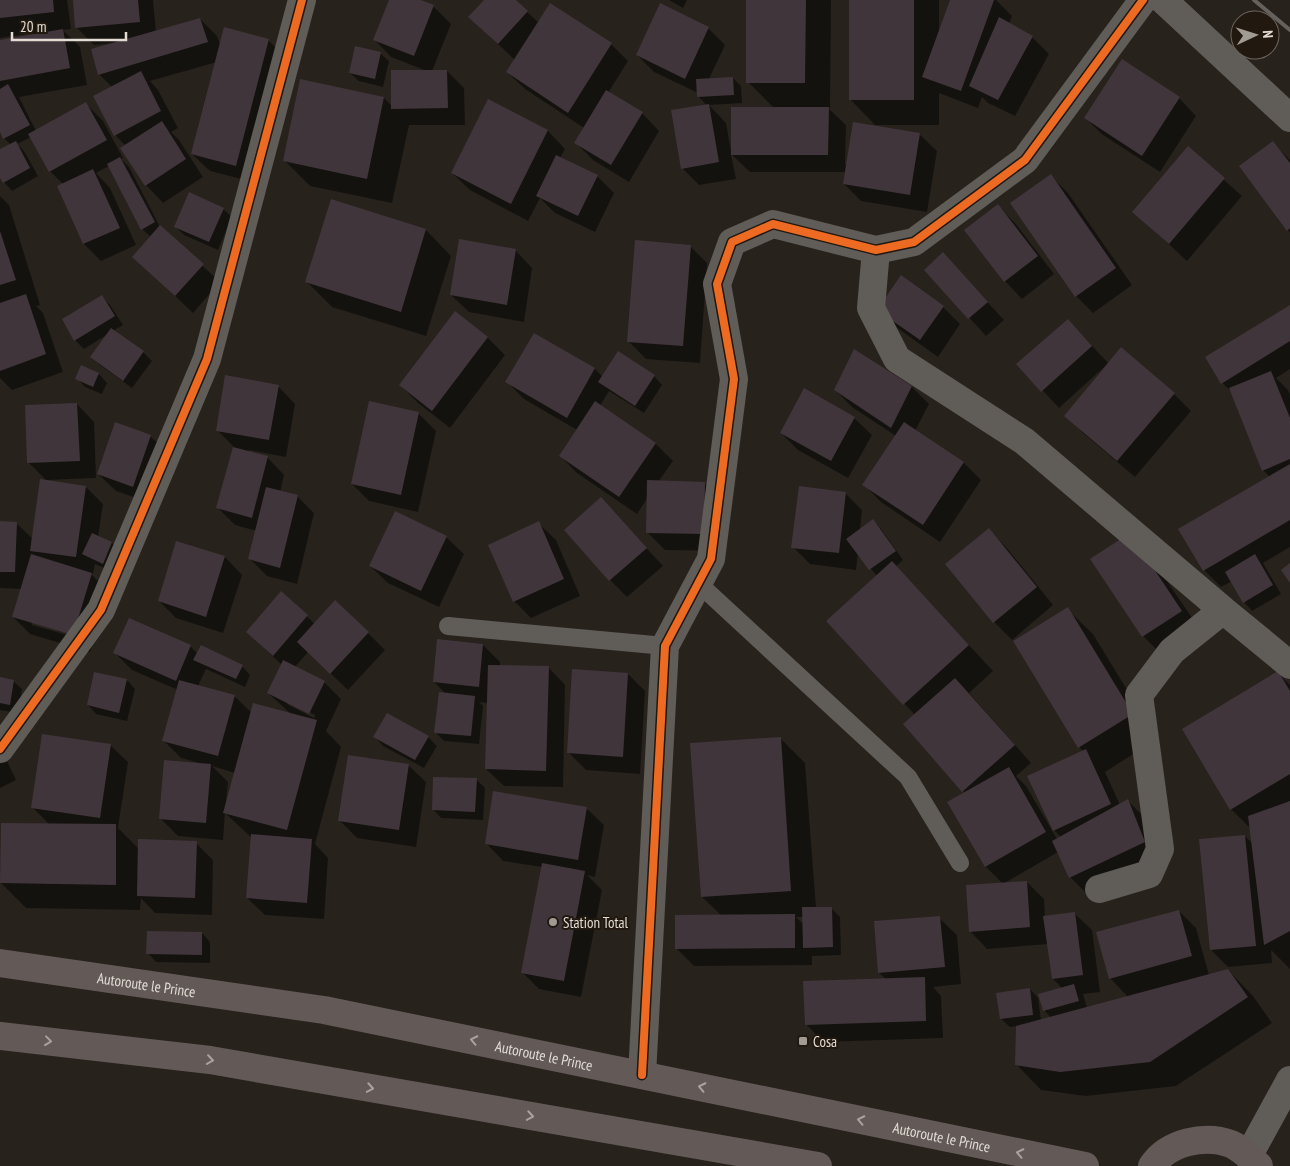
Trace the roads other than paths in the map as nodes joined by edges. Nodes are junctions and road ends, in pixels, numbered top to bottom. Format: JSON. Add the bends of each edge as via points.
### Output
{"nodes":[{"id":1,"x":302,"y":0,"type":"edge"},
{"id":2,"x":1143,"y":0,"type":"edge"},
{"id":3,"x":1163,"y":0,"type":"edge"},
{"id":4,"x":1290,"y":118,"type":"edge"},
{"id":5,"x":876,"y":250,"type":"junction"},
{"id":6,"x":698,"y":583,"type":"junction"},
{"id":7,"x":1223,"y":610,"type":"junction"},
{"id":8,"x":448,"y":626,"type":"dead end"},
{"id":9,"x":665,"y":646,"type":"junction"},
{"id":10,"x":1290,"y":665,"type":"edge"},
{"id":11,"x":0,"y":749,"type":"edge"},
{"id":12,"x":960,"y":863,"type":"dead end"},
{"id":13,"x":1099,"y":889,"type":"dead end"},
{"id":14,"x":0,"y":963,"type":"edge"},
{"id":15,"x":0,"y":1036,"type":"edge"},
{"id":16,"x":642,"y":1075,"type":"junction"},
{"id":17,"x":1290,"y":1080,"type":"edge"},
{"id":18,"x":1254,"y":1161,"type":"edge"},
{"id":19,"x":818,"y":1166,"type":"edge"},
{"id":20,"x":1085,"y":1166,"type":"edge"},
{"id":21,"x":1152,"y":1166,"type":"edge"}],
"edges":[{"from":1,"to":11,"type":"street","via":[[206,359],[101,610]]},
{"from":2,"to":5,"type":"street","via":[[1025,160],[914,242]]},
{"from":3,"to":4,"type":"street"},
{"from":5,"to":6,"type":"street","via":[[773,224],[732,242],[717,284],[734,379],[711,559]]},
{"from":5,"to":7,"type":"street","via":[[871,308],[896,360],[1024,441]]},
{"from":6,"to":9,"type":"street"},
{"from":6,"to":12,"type":"lane","via":[[908,777]]},
{"from":7,"to":10,"type":"street"},
{"from":7,"to":13,"type":"street","via":[[1172,652],[1139,695],[1160,849],[1149,874]]},
{"from":8,"to":9,"type":"lane"},
{"from":9,"to":16,"type":"street"},
{"from":16,"to":14,"type":"main road","name":"Autoroute le Prince","one_way":true,"via":[[324,1010]]},
{"from":15,"to":19,"type":"main road","one_way":true,"via":[[210,1060]]},
{"from":20,"to":16,"type":"main road","name":"Autoroute le Prince","one_way":true},
{"from":17,"to":18,"type":"street"},
{"from":18,"to":21,"type":"main road","via":[[1232,1144],[1211,1140],[1191,1141],[1172,1148]]}]}
